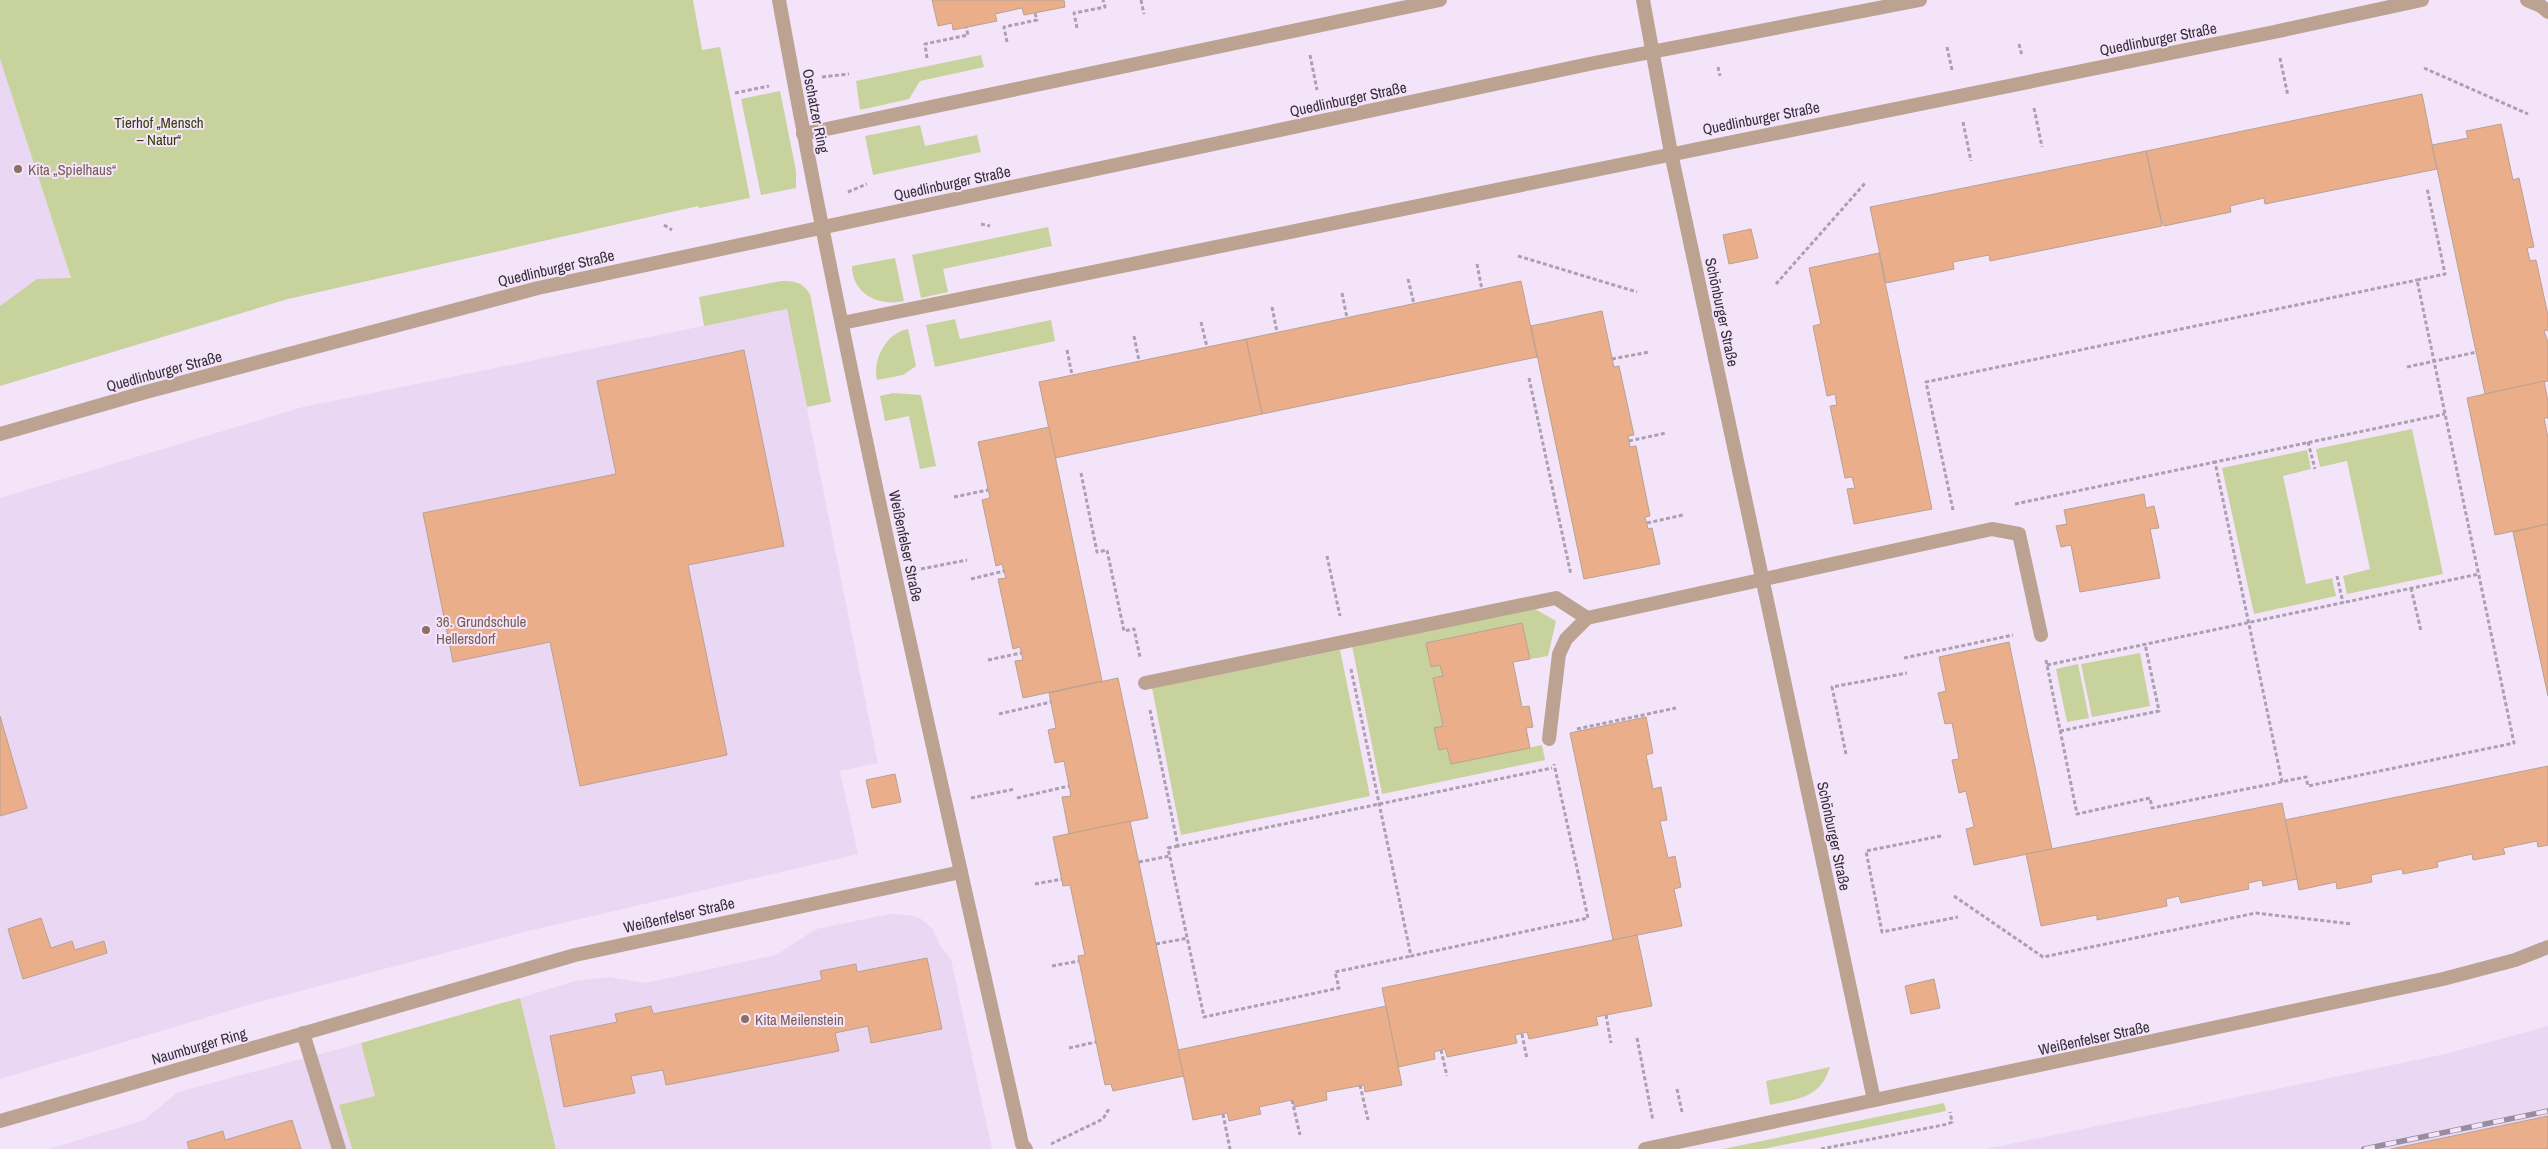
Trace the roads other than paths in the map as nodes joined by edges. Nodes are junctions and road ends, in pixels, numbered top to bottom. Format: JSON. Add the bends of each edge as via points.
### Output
{"nodes":[{"id":1,"x":779,"y":0,"type":"edge"},
{"id":2,"x":1440,"y":0,"type":"edge"},
{"id":3,"x":1643,"y":0,"type":"edge"},
{"id":4,"x":1920,"y":0,"type":"edge"},
{"id":5,"x":2422,"y":0,"type":"edge"},
{"id":6,"x":2527,"y":0,"type":"edge"},
{"id":7,"x":2544,"y":9,"type":"edge"},
{"id":8,"x":1652,"y":52,"type":"junction"},
{"id":9,"x":803,"y":134,"type":"junction"},
{"id":10,"x":1671,"y":153,"type":"junction"},
{"id":11,"x":823,"y":227,"type":"junction"},
{"id":12,"x":842,"y":323,"type":"junction"},
{"id":13,"x":0,"y":434,"type":"edge"},
{"id":14,"x":1762,"y":578,"type":"junction"},
{"id":15,"x":1583,"y":615,"type":"junction"},
{"id":16,"x":2040,"y":632,"type":"road end"},
{"id":17,"x":1145,"y":683,"type":"road end"},
{"id":18,"x":1549,"y":737,"type":"road end"},
{"id":19,"x":961,"y":872,"type":"junction"},
{"id":20,"x":2548,"y":947,"type":"edge"},
{"id":21,"x":407,"y":1003,"type":"joint"},
{"id":22,"x":303,"y":1033,"type":"junction"},
{"id":23,"x":1874,"y":1100,"type":"junction"},
{"id":24,"x":0,"y":1121,"type":"edge"},
{"id":25,"x":338,"y":1149,"type":"edge"},
{"id":26,"x":1026,"y":1149,"type":"edge"},
{"id":27,"x":1645,"y":1149,"type":"edge"}],
"edges":[{"from":1,"to":9,"type":"street","name":"Oschatzer Ring"},
{"from":2,"to":9,"type":"street"},
{"from":3,"to":8,"type":"street"},
{"from":4,"to":8,"type":"street","name":"Quedlinburger Straße"},
{"from":5,"to":10,"type":"street","name":"Quedlinburger Straße"},
{"from":6,"to":7,"type":"street"},
{"from":8,"to":10,"type":"street","name":"Schönburger Straße"},
{"from":8,"to":11,"type":"street","name":"Quedlinburger Straße"},
{"from":9,"to":11,"type":"street","name":"Oschatzer Ring"},
{"from":10,"to":12,"type":"street","name":"Quedlinburger Straße"},
{"from":10,"to":14,"type":"street","name":"Schönburger Straße"},
{"from":11,"to":12,"type":"street","name":"Weißenfelser Straße"},
{"from":11,"to":13,"type":"street","name":"Quedlinburger Straße","via":[[538,288]]},
{"from":12,"to":19,"type":"street","name":"Weißenfelser Straße"},
{"from":14,"to":15,"type":"street"},
{"from":14,"to":16,"type":"street","via":[[1992,529],[2019,534]]},
{"from":14,"to":23,"type":"street","name":"Schönburger Straße"},
{"from":15,"to":17,"type":"street","via":[[1556,598]]},
{"from":15,"to":18,"type":"street","via":[[1559,654]]},
{"from":19,"to":21,"type":"street","name":"Weißenfelser Straße","via":[[575,955]]},
{"from":19,"to":26,"type":"street","name":"Weißenfelser Straße","via":[[1022,1144]]},
{"from":20,"to":23,"type":"street","name":"Weißenfelser Straße","via":[[2515,960],[2443,979]]},
{"from":21,"to":22,"type":"street","name":"Naumburger Ring"},
{"from":22,"to":24,"type":"street","name":"Naumburger Ring"},
{"from":22,"to":25,"type":"street"},
{"from":23,"to":27,"type":"street","name":"Weißenfelser Straße"}]}
